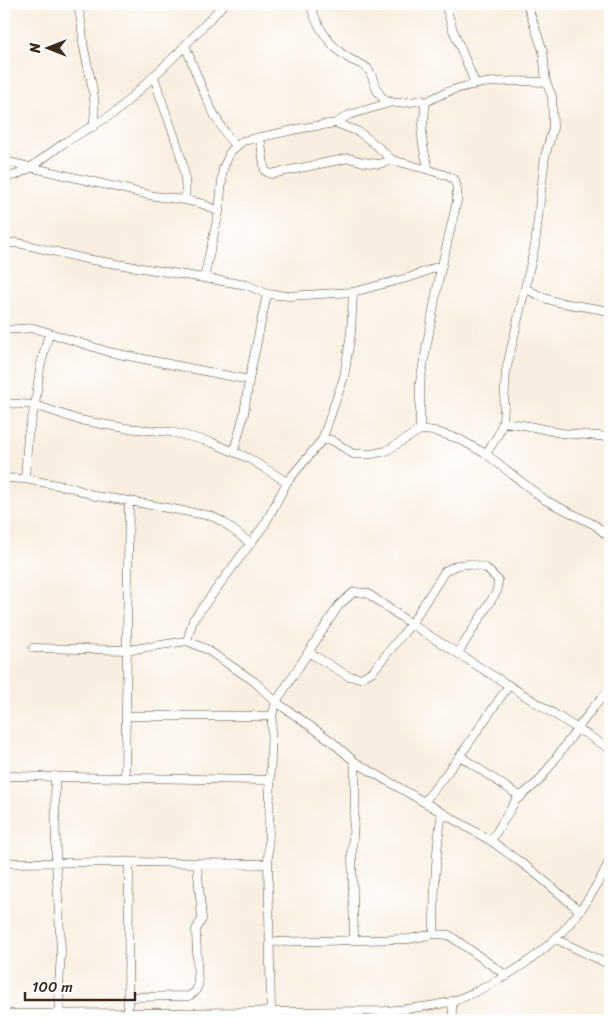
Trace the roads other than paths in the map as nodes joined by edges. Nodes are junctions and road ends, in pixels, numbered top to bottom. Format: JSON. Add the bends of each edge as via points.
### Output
{"nodes":[{"id":1,"x":77,"y":4,"type":"edge"},
{"id":2,"x":224,"y":4,"type":"edge"},
{"id":3,"x":310,"y":4,"type":"edge"},
{"id":4,"x":445,"y":4,"type":"edge"},
{"id":5,"x":527,"y":4,"type":"edge"},
{"id":6,"x":185,"y":46,"type":"junction"},
{"id":7,"x":154,"y":75,"type":"junction"},
{"id":8,"x":546,"y":82,"type":"junction"},
{"id":9,"x":475,"y":84,"type":"junction"},
{"id":10,"x":392,"y":102,"type":"junction"},
{"id":11,"x":425,"y":102,"type":"junction"},
{"id":12,"x":336,"y":123,"type":"junction"},
{"id":13,"x":93,"y":127,"type":"junction"},
{"id":14,"x":260,"y":137,"type":"junction"},
{"id":15,"x":236,"y":147,"type":"junction"},
{"id":16,"x":392,"y":160,"type":"junction"},
{"id":17,"x":4,"y":161,"type":"edge"},
{"id":18,"x":30,"y":168,"type":"junction"},
{"id":19,"x":429,"y":170,"type":"junction"},
{"id":20,"x":4,"y":177,"type":"edge"},
{"id":21,"x":186,"y":200,"type":"junction"},
{"id":22,"x":219,"y":212,"type":"junction"},
{"id":23,"x":4,"y":243,"type":"edge"},
{"id":24,"x":442,"y":265,"type":"junction"},
{"id":25,"x":204,"y":278,"type":"junction"},
{"id":26,"x":525,"y":288,"type":"junction"},
{"id":27,"x":353,"y":292,"type":"junction"},
{"id":28,"x":267,"y":294,"type":"junction"},
{"id":29,"x":610,"y":311,"type":"edge"},
{"id":30,"x":4,"y":330,"type":"edge"},
{"id":31,"x":49,"y":333,"type":"junction"},
{"id":32,"x":249,"y":380,"type":"junction"},
{"id":33,"x":4,"y":403,"type":"edge"},
{"id":34,"x":35,"y":405,"type":"junction"},
{"id":35,"x":503,"y":422,"type":"junction"},
{"id":36,"x":420,"y":430,"type":"junction"},
{"id":37,"x":610,"y":437,"type":"edge"},
{"id":38,"x":322,"y":440,"type":"junction"},
{"id":39,"x":234,"y":451,"type":"junction"},
{"id":40,"x":486,"y":454,"type":"junction"},
{"id":41,"x":4,"y":478,"type":"edge"},
{"id":42,"x":24,"y":479,"type":"junction"},
{"id":43,"x":287,"y":482,"type":"junction"},
{"id":44,"x":129,"y":501,"type":"junction"},
{"id":45,"x":610,"y":538,"type":"edge"},
{"id":46,"x":251,"y":544,"type":"junction"},
{"id":47,"x":411,"y":624,"type":"junction"},
{"id":48,"x":188,"y":641,"type":"junction"},
{"id":49,"x":33,"y":648,"type":"dead end"},
{"id":50,"x":128,"y":650,"type":"junction"},
{"id":51,"x":308,"y":652,"type":"junction"},
{"id":52,"x":458,"y":653,"type":"junction"},
{"id":53,"x":509,"y":685,"type":"junction"},
{"id":54,"x":610,"y":689,"type":"edge"},
{"id":55,"x":276,"y":702,"type":"junction"},
{"id":56,"x":127,"y":716,"type":"junction"},
{"id":57,"x":272,"y":716,"type":"junction"},
{"id":58,"x":578,"y":728,"type":"junction"},
{"id":59,"x":610,"y":749,"type":"edge"},
{"id":60,"x":460,"y":756,"type":"junction"},
{"id":61,"x":354,"y":762,"type":"junction"},
{"id":62,"x":4,"y":776,"type":"edge"},
{"id":63,"x":55,"y":776,"type":"junction"},
{"id":64,"x":125,"y":777,"type":"junction"},
{"id":65,"x":270,"y":780,"type":"junction"},
{"id":66,"x":521,"y":797,"type":"junction"},
{"id":67,"x":425,"y":801,"type":"junction"},
{"id":68,"x":442,"y":813,"type":"junction"},
{"id":69,"x":491,"y":842,"type":"junction"},
{"id":70,"x":610,"y":860,"type":"edge"},
{"id":71,"x":4,"y":862,"type":"edge"},
{"id":72,"x":56,"y":862,"type":"junction"},
{"id":73,"x":129,"y":862,"type":"junction"},
{"id":74,"x":197,"y":864,"type":"junction"},
{"id":75,"x":268,"y":864,"type":"junction"},
{"id":76,"x":580,"y":911,"type":"junction"},
{"id":77,"x":434,"y":934,"type":"junction"},
{"id":78,"x":354,"y":939,"type":"junction"},
{"id":79,"x":556,"y":939,"type":"junction"},
{"id":80,"x":270,"y":942,"type":"junction"},
{"id":81,"x":610,"y":965,"type":"edge"},
{"id":82,"x":507,"y":976,"type":"junction"},
{"id":83,"x":128,"y":997,"type":"junction"},
{"id":84,"x":452,"y":1001,"type":"junction"},
{"id":85,"x":128,"y":1012,"type":"junction"},
{"id":86,"x":271,"y":1012,"type":"junction"},
{"id":87,"x":4,"y":1014,"type":"edge"},
{"id":88,"x":60,"y":1014,"type":"junction"},
{"id":89,"x":169,"y":1016,"type":"edge"},
{"id":90,"x":246,"y":1016,"type":"edge"},
{"id":91,"x":320,"y":1016,"type":"edge"},
{"id":92,"x":43,"y":1017,"type":"edge"},
{"id":93,"x":453,"y":1020,"type":"edge"}],
"edges":[{"from":1,"to":13,"type":"street","via":[[95,102]]},
{"from":2,"to":6,"type":"street"},
{"from":3,"to":10,"type":"street","via":[[323,32],[346,57],[366,67],[378,92]]},
{"from":4,"to":9,"type":"street"},
{"from":5,"to":8,"type":"street","via":[[543,51]]},
{"from":6,"to":7,"type":"street"},
{"from":6,"to":15,"type":"street","via":[[216,118]]},
{"from":7,"to":13,"type":"street","via":[[116,112]]},
{"from":7,"to":21,"type":"street","via":[[182,162]]},
{"from":8,"to":9,"type":"street"},
{"from":8,"to":26,"type":"street","via":[[552,96],[553,128],[545,156],[535,244]]},
{"from":9,"to":11,"type":"street","via":[[439,94]]},
{"from":10,"to":11,"type":"street"},
{"from":10,"to":12,"type":"street","via":[[349,115]]},
{"from":11,"to":19,"type":"street","via":[[422,143]]},
{"from":12,"to":14,"type":"street"},
{"from":12,"to":16,"type":"street","via":[[359,132]]},
{"from":13,"to":18,"type":"street"},
{"from":14,"to":15,"type":"street"},
{"from":14,"to":16,"type":"street","via":[[265,171],[271,174],[349,158],[380,164]]},
{"from":15,"to":22,"type":"street","via":[[230,152],[223,169]]},
{"from":16,"to":19,"type":"street"},
{"from":17,"to":18,"type":"street"},
{"from":18,"to":20,"type":"street"},
{"from":18,"to":21,"type":"street","via":[[154,196]]},
{"from":19,"to":24,"type":"street","via":[[456,180],[457,201]]},
{"from":21,"to":22,"type":"street"},
{"from":22,"to":25,"type":"street"},
{"from":23,"to":25,"type":"street"},
{"from":24,"to":27,"type":"street"},
{"from":24,"to":36,"type":"street","via":[[420,382]]},
{"from":25,"to":28,"type":"street","via":[[246,286]]},
{"from":26,"to":29,"type":"street","via":[[557,302]]},
{"from":26,"to":35,"type":"street","via":[[506,371]]},
{"from":27,"to":28,"type":"street","via":[[290,296]]},
{"from":27,"to":38,"type":"street","via":[[344,377]]},
{"from":28,"to":32,"type":"street"},
{"from":30,"to":31,"type":"street","via":[[34,328]]},
{"from":31,"to":32,"type":"street","via":[[108,352]]},
{"from":31,"to":34,"type":"street"},
{"from":32,"to":39,"type":"street"},
{"from":33,"to":34,"type":"street"},
{"from":34,"to":39,"type":"street","via":[[79,420],[171,432]]},
{"from":34,"to":42,"type":"street","via":[[28,435]]},
{"from":35,"to":37,"type":"street","via":[[561,433]]},
{"from":35,"to":40,"type":"street"},
{"from":36,"to":38,"type":"street","via":[[386,451],[372,454],[353,454],[332,440]]},
{"from":36,"to":40,"type":"street","via":[[460,439]]},
{"from":38,"to":43,"type":"street"},
{"from":39,"to":43,"type":"street"},
{"from":40,"to":45,"type":"street","via":[[545,500],[594,525]]},
{"from":41,"to":42,"type":"street"},
{"from":42,"to":44,"type":"street"},
{"from":43,"to":46,"type":"street"},
{"from":44,"to":46,"type":"street","via":[[211,516]]},
{"from":44,"to":50,"type":"street"},
{"from":46,"to":48,"type":"street","via":[[193,620]]},
{"from":47,"to":51,"type":"street","via":[[373,671],[361,678],[348,676]]},
{"from":47,"to":51,"type":"street","via":[[367,593],[354,592],[339,605]]},
{"from":47,"to":52,"type":"street"},
{"from":47,"to":52,"type":"street","via":[[446,571],[457,565],[470,564],[486,568],[498,580],[497,591]]},
{"from":48,"to":50,"type":"street"},
{"from":48,"to":55,"type":"street","via":[[206,649],[255,682]]},
{"from":49,"to":50,"type":"street"},
{"from":50,"to":56,"type":"street"},
{"from":51,"to":55,"type":"street"},
{"from":52,"to":53,"type":"street"},
{"from":53,"to":58,"type":"street"},
{"from":53,"to":60,"type":"street"},
{"from":54,"to":58,"type":"street"},
{"from":55,"to":57,"type":"street"},
{"from":55,"to":61,"type":"street","via":[[330,740]]},
{"from":56,"to":57,"type":"street"},
{"from":56,"to":64,"type":"street"},
{"from":57,"to":65,"type":"street"},
{"from":58,"to":59,"type":"street"},
{"from":58,"to":66,"type":"street","via":[[539,781]]},
{"from":60,"to":66,"type":"street"},
{"from":60,"to":67,"type":"street"},
{"from":61,"to":67,"type":"street"},
{"from":61,"to":78,"type":"street"},
{"from":62,"to":63,"type":"street"},
{"from":63,"to":64,"type":"street"},
{"from":63,"to":72,"type":"street"},
{"from":64,"to":65,"type":"street"},
{"from":65,"to":75,"type":"street"},
{"from":66,"to":69,"type":"street"},
{"from":67,"to":68,"type":"street"},
{"from":68,"to":69,"type":"street"},
{"from":68,"to":77,"type":"street","via":[[434,885]]},
{"from":69,"to":76,"type":"street","via":[[534,872]]},
{"from":70,"to":76,"type":"street"},
{"from":71,"to":72,"type":"street"},
{"from":72,"to":73,"type":"street"},
{"from":72,"to":88,"type":"street","via":[[61,951]]},
{"from":73,"to":74,"type":"street"},
{"from":73,"to":83,"type":"street"},
{"from":74,"to":75,"type":"street"},
{"from":74,"to":83,"type":"street","via":[[202,918],[196,930],[198,986],[195,992],[189,996]]},
{"from":75,"to":80,"type":"street"},
{"from":76,"to":79,"type":"street"},
{"from":77,"to":78,"type":"street","via":[[409,939]]},
{"from":77,"to":82,"type":"street","via":[[449,935]]},
{"from":78,"to":80,"type":"street"},
{"from":79,"to":81,"type":"street"},
{"from":79,"to":82,"type":"street","via":[[535,958]]},
{"from":80,"to":86,"type":"street"},
{"from":82,"to":84,"type":"street"},
{"from":83,"to":85,"type":"street"},
{"from":84,"to":91,"type":"street","via":[[414,1008]]},
{"from":84,"to":93,"type":"street"},
{"from":85,"to":88,"type":"street"},
{"from":85,"to":89,"type":"street"},
{"from":86,"to":90,"type":"street"},
{"from":86,"to":91,"type":"street"},
{"from":87,"to":92,"type":"street"},
{"from":88,"to":92,"type":"street"},
{"from":89,"to":90,"type":"street"}]}
